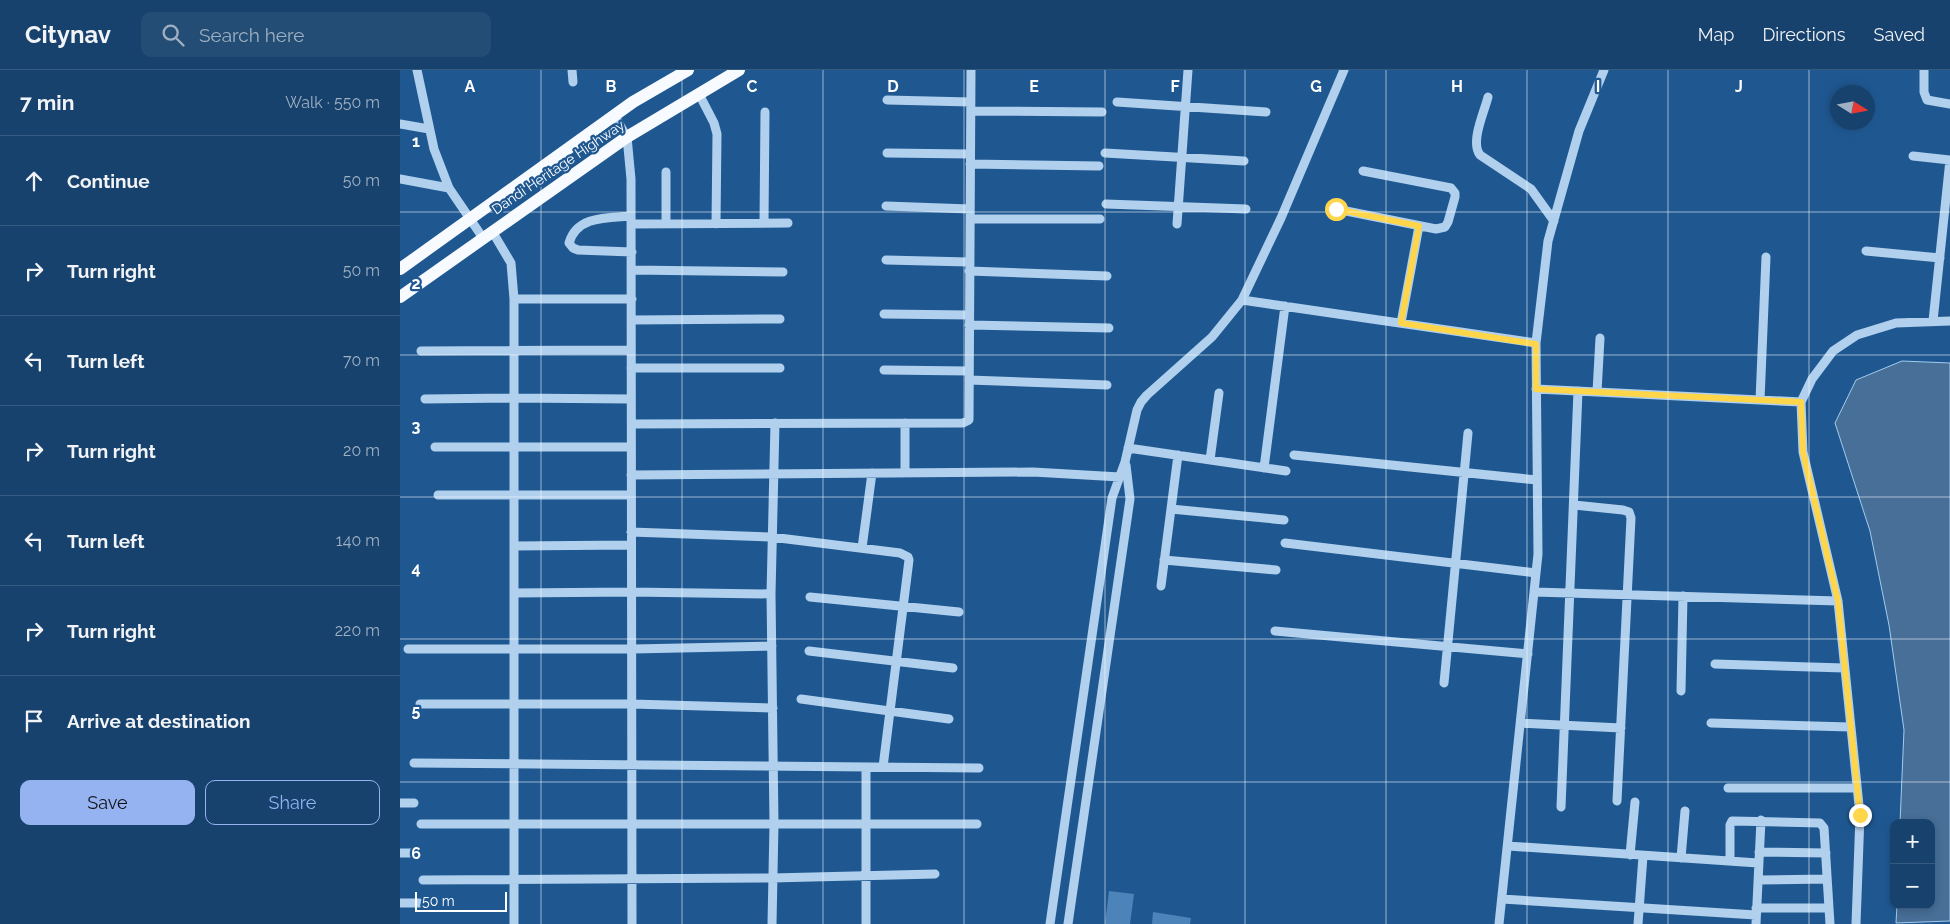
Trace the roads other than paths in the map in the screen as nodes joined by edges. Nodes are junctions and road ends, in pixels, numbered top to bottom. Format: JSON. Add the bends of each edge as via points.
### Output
{"nodes":[{"id":1,"x":415,"y":70,"type":"edge"},
{"id":2,"x":572,"y":70,"type":"edge"},
{"id":3,"x":688,"y":70,"type":"edge"},
{"id":4,"x":739,"y":70,"type":"edge"},
{"id":5,"x":971,"y":70,"type":"edge"},
{"id":6,"x":1188,"y":70,"type":"edge"},
{"id":7,"x":1344,"y":70,"type":"edge"},
{"id":8,"x":1604,"y":70,"type":"edge"},
{"id":9,"x":1924,"y":70,"type":"edge"},
{"id":10,"x":573,"y":82,"type":"dead end"},
{"id":11,"x":699,"y":94,"type":"junction"},
{"id":12,"x":1488,"y":97,"type":"dead end"},
{"id":13,"x":887,"y":100,"type":"dead end"},
{"id":14,"x":1117,"y":102,"type":"dead end"},
{"id":15,"x":1950,"y":104,"type":"edge"},
{"id":16,"x":1185,"y":106,"type":"junction"},
{"id":17,"x":971,"y":107,"type":"junction"},
{"id":18,"x":765,"y":112,"type":"dead end"},
{"id":19,"x":1102,"y":112,"type":"dead end"},
{"id":20,"x":1266,"y":112,"type":"dead end"},
{"id":21,"x":614,"y":114,"type":"junction"},
{"id":22,"x":400,"y":124,"type":"edge"},
{"id":23,"x":430,"y":129,"type":"junction"},
{"id":24,"x":627,"y":138,"type":"junction"},
{"id":25,"x":887,"y":153,"type":"dead end"},
{"id":26,"x":1105,"y":153,"type":"dead end"},
{"id":27,"x":970,"y":154,"type":"junction"},
{"id":28,"x":1913,"y":156,"type":"dead end"},
{"id":29,"x":1182,"y":157,"type":"junction"},
{"id":30,"x":1950,"y":160,"type":"edge"},
{"id":31,"x":1244,"y":161,"type":"dead end"},
{"id":32,"x":970,"y":164,"type":"junction"},
{"id":33,"x":1099,"y":166,"type":"dead end"},
{"id":34,"x":1363,"y":171,"type":"dead end"},
{"id":35,"x":666,"y":172,"type":"dead end"},
{"id":36,"x":400,"y":179,"type":"edge"},
{"id":37,"x":449,"y":188,"type":"junction"},
{"id":38,"x":1106,"y":204,"type":"dead end"},
{"id":39,"x":886,"y":206,"type":"dead end"},
{"id":40,"x":1179,"y":207,"type":"junction"},
{"id":41,"x":1336,"y":209,"type":"dead end"},
{"id":42,"x":1246,"y":210,"type":"dead end"},
{"id":43,"x":970,"y":214,"type":"junction"},
{"id":44,"x":470,"y":219,"type":"junction"},
{"id":45,"x":1100,"y":219,"type":"dead end"},
{"id":46,"x":631,"y":220,"type":"junction"},
{"id":47,"x":1554,"y":221,"type":"junction"},
{"id":48,"x":764,"y":223,"type":"junction"},
{"id":49,"x":788,"y":223,"type":"dead end"},
{"id":50,"x":666,"y":224,"type":"junction"},
{"id":51,"x":716,"y":224,"type":"junction"},
{"id":52,"x":1178,"y":224,"type":"dead end"},
{"id":53,"x":1419,"y":226,"type":"junction"},
{"id":54,"x":487,"y":234,"type":"junction"},
{"id":55,"x":1866,"y":251,"type":"dead end"},
{"id":56,"x":632,"y":252,"type":"junction"},
{"id":57,"x":1766,"y":257,"type":"dead end"},
{"id":58,"x":1940,"y":258,"type":"junction"},
{"id":59,"x":886,"y":260,"type":"dead end"},
{"id":60,"x":969,"y":266,"type":"junction"},
{"id":61,"x":400,"y":269,"type":"edge"},
{"id":62,"x":632,"y":270,"type":"junction"},
{"id":63,"x":783,"y":272,"type":"dead end"},
{"id":64,"x":1107,"y":276,"type":"dead end"},
{"id":65,"x":400,"y":297,"type":"edge"},
{"id":66,"x":514,"y":299,"type":"junction"},
{"id":67,"x":632,"y":299,"type":"junction"},
{"id":68,"x":1242,"y":300,"type":"junction"},
{"id":69,"x":1284,"y":305,"type":"junction"},
{"id":70,"x":884,"y":314,"type":"dead end"},
{"id":71,"x":780,"y":319,"type":"dead end"},
{"id":72,"x":632,"y":320,"type":"junction"},
{"id":73,"x":969,"y":320,"type":"junction"},
{"id":74,"x":1933,"y":321,"type":"junction"},
{"id":75,"x":1950,"y":321,"type":"edge"},
{"id":76,"x":1401,"y":323,"type":"junction"},
{"id":77,"x":1109,"y":328,"type":"dead end"},
{"id":78,"x":1600,"y":338,"type":"dead end"},
{"id":79,"x":1536,"y":344,"type":"junction"},
{"id":80,"x":515,"y":349,"type":"junction"},
{"id":81,"x":631,"y":350,"type":"junction"},
{"id":82,"x":421,"y":351,"type":"dead end"},
{"id":83,"x":631,"y":368,"type":"junction"},
{"id":84,"x":780,"y":368,"type":"dead end"},
{"id":85,"x":884,"y":370,"type":"dead end"},
{"id":86,"x":969,"y":375,"type":"junction"},
{"id":87,"x":1107,"y":385,"type":"dead end"},
{"id":88,"x":1536,"y":389,"type":"junction"},
{"id":89,"x":1578,"y":391,"type":"junction"},
{"id":90,"x":1597,"y":392,"type":"junction"},
{"id":91,"x":1219,"y":393,"type":"dead end"},
{"id":92,"x":514,"y":398,"type":"junction"},
{"id":93,"x":425,"y":399,"type":"dead end"},
{"id":94,"x":631,"y":399,"type":"junction"},
{"id":95,"x":1760,"y":400,"type":"junction"},
{"id":96,"x":1801,"y":402,"type":"junction"},
{"id":97,"x":775,"y":423,"type":"junction"},
{"id":98,"x":905,"y":423,"type":"junction"},
{"id":99,"x":632,"y":424,"type":"junction"},
{"id":100,"x":1468,"y":433,"type":"dead end"},
{"id":101,"x":514,"y":446,"type":"junction"},
{"id":102,"x":434,"y":447,"type":"dead end"},
{"id":103,"x":630,"y":447,"type":"junction"},
{"id":104,"x":1128,"y":448,"type":"junction"},
{"id":105,"x":1178,"y":455,"type":"junction"},
{"id":106,"x":1294,"y":455,"type":"dead end"},
{"id":107,"x":1210,"y":460,"type":"junction"},
{"id":108,"x":1125,"y":462,"type":"junction"},
{"id":109,"x":1264,"y":468,"type":"junction"},
{"id":110,"x":1286,"y":472,"type":"dead end"},
{"id":111,"x":872,"y":473,"type":"junction"},
{"id":112,"x":905,"y":473,"type":"junction"},
{"id":113,"x":1464,"y":473,"type":"junction"},
{"id":114,"x":773,"y":474,"type":"junction"},
{"id":115,"x":630,"y":475,"type":"junction"},
{"id":116,"x":1120,"y":477,"type":"junction"},
{"id":117,"x":1537,"y":480,"type":"junction"},
{"id":118,"x":630,"y":495,"type":"junction"},
{"id":119,"x":438,"y":496,"type":"dead end"},
{"id":120,"x":514,"y":496,"type":"junction"},
{"id":121,"x":1574,"y":505,"type":"junction"},
{"id":122,"x":1171,"y":510,"type":"junction"},
{"id":123,"x":1284,"y":520,"type":"dead end"},
{"id":124,"x":631,"y":532,"type":"junction"},
{"id":125,"x":771,"y":537,"type":"junction"},
{"id":126,"x":1285,"y":543,"type":"dead end"},
{"id":127,"x":631,"y":545,"type":"junction"},
{"id":128,"x":514,"y":546,"type":"junction"},
{"id":129,"x":862,"y":548,"type":"junction"},
{"id":130,"x":1164,"y":560,"type":"junction"},
{"id":131,"x":1455,"y":563,"type":"junction"},
{"id":132,"x":1276,"y":570,"type":"dead end"},
{"id":133,"x":1536,"y":573,"type":"junction"},
{"id":134,"x":1161,"y":586,"type":"dead end"},
{"id":135,"x":632,"y":592,"type":"junction"},
{"id":136,"x":1534,"y":592,"type":"junction"},
{"id":137,"x":514,"y":593,"type":"junction"},
{"id":138,"x":1570,"y":593,"type":"junction"},
{"id":139,"x":771,"y":594,"type":"junction"},
{"id":140,"x":1627,"y":596,"type":"junction"},
{"id":141,"x":1683,"y":596,"type":"junction"},
{"id":142,"x":810,"y":597,"type":"dead end"},
{"id":143,"x":1838,"y":601,"type":"junction"},
{"id":144,"x":903,"y":606,"type":"junction"},
{"id":145,"x":959,"y":612,"type":"dead end"},
{"id":146,"x":1275,"y":631,"type":"dead end"},
{"id":147,"x":772,"y":646,"type":"junction"},
{"id":148,"x":1447,"y":647,"type":"junction"},
{"id":149,"x":408,"y":649,"type":"dead end"},
{"id":150,"x":514,"y":649,"type":"junction"},
{"id":151,"x":633,"y":649,"type":"junction"},
{"id":152,"x":809,"y":651,"type":"dead end"},
{"id":153,"x":1528,"y":654,"type":"junction"},
{"id":154,"x":895,"y":661,"type":"junction"},
{"id":155,"x":1715,"y":664,"type":"dead end"},
{"id":156,"x":953,"y":668,"type":"dead end"},
{"id":157,"x":1844,"y":668,"type":"junction"},
{"id":158,"x":1444,"y":683,"type":"dead end"},
{"id":159,"x":1681,"y":691,"type":"dead end"},
{"id":160,"x":801,"y":699,"type":"dead end"},
{"id":161,"x":420,"y":704,"type":"dead end"},
{"id":162,"x":514,"y":704,"type":"junction"},
{"id":163,"x":632,"y":704,"type":"junction"},
{"id":164,"x":773,"y":708,"type":"junction"},
{"id":165,"x":889,"y":711,"type":"junction"},
{"id":166,"x":949,"y":720,"type":"dead end"},
{"id":167,"x":1521,"y":723,"type":"junction"},
{"id":168,"x":1711,"y":723,"type":"dead end"},
{"id":169,"x":1565,"y":725,"type":"junction"},
{"id":170,"x":1850,"y":727,"type":"junction"},
{"id":171,"x":1621,"y":728,"type":"junction"},
{"id":172,"x":414,"y":764,"type":"dead end"},
{"id":173,"x":514,"y":764,"type":"junction"},
{"id":174,"x":632,"y":765,"type":"junction"},
{"id":175,"x":774,"y":767,"type":"junction"},
{"id":176,"x":866,"y":767,"type":"junction"},
{"id":177,"x":883,"y":768,"type":"junction"},
{"id":178,"x":979,"y":768,"type":"dead end"},
{"id":179,"x":1728,"y":788,"type":"dead end"},
{"id":180,"x":1857,"y":788,"type":"junction"},
{"id":181,"x":1616,"y":801,"type":"dead end"},
{"id":182,"x":1635,"y":802,"type":"dead end"},
{"id":183,"x":400,"y":803,"type":"edge"},
{"id":184,"x":414,"y":803,"type":"dead end"},
{"id":185,"x":1561,"y":807,"type":"dead end"},
{"id":186,"x":1685,"y":811,"type":"dead end"},
{"id":187,"x":1760,"y":820,"type":"junction"},
{"id":188,"x":420,"y":824,"type":"dead end"},
{"id":189,"x":514,"y":824,"type":"junction"},
{"id":190,"x":632,"y":824,"type":"junction"},
{"id":191,"x":774,"y":824,"type":"junction"},
{"id":192,"x":866,"y":824,"type":"junction"},
{"id":193,"x":978,"y":824,"type":"dead end"},
{"id":194,"x":1508,"y":846,"type":"junction"},
{"id":195,"x":1759,"y":852,"type":"junction"},
{"id":196,"x":400,"y":853,"type":"edge"},
{"id":197,"x":416,"y":853,"type":"dead end"},
{"id":198,"x":1826,"y":854,"type":"junction"},
{"id":199,"x":1630,"y":855,"type":"junction"},
{"id":200,"x":1643,"y":856,"type":"junction"},
{"id":201,"x":1682,"y":858,"type":"junction"},
{"id":202,"x":1730,"y":861,"type":"junction"},
{"id":203,"x":1758,"y":863,"type":"junction"},
{"id":204,"x":936,"y":874,"type":"dead end"},
{"id":205,"x":866,"y":876,"type":"junction"},
{"id":206,"x":632,"y":878,"type":"junction"},
{"id":207,"x":772,"y":878,"type":"junction"},
{"id":208,"x":514,"y":879,"type":"junction"},
{"id":209,"x":1827,"y":879,"type":"junction"},
{"id":210,"x":423,"y":880,"type":"dead end"},
{"id":211,"x":1758,"y":880,"type":"junction"},
{"id":212,"x":1502,"y":899,"type":"junction"},
{"id":213,"x":400,"y":903,"type":"edge"},
{"id":214,"x":419,"y":903,"type":"dead end"},
{"id":215,"x":1639,"y":907,"type":"junction"},
{"id":216,"x":1829,"y":908,"type":"junction"},
{"id":217,"x":1756,"y":916,"type":"edge"},
{"id":218,"x":514,"y":924,"type":"edge"},
{"id":219,"x":632,"y":924,"type":"edge"},
{"id":220,"x":772,"y":924,"type":"edge"},
{"id":221,"x":866,"y":924,"type":"edge"},
{"id":222,"x":1050,"y":924,"type":"edge"},
{"id":223,"x":1068,"y":924,"type":"edge"},
{"id":224,"x":1499,"y":924,"type":"edge"},
{"id":225,"x":1638,"y":924,"type":"edge"},
{"id":226,"x":1830,"y":924,"type":"edge"},
{"id":227,"x":1856,"y":924,"type":"edge"}],
"edges":[{"from":1,"to":23,"type":"street"},
{"from":2,"to":10,"type":"street"},
{"from":3,"to":21,"type":"main road","name":"Dandi Heritage Highway"},
{"from":4,"to":11,"type":"main road","name":"Dandi Heritage Highway"},
{"from":5,"to":17,"type":"street"},
{"from":6,"to":16,"type":"street"},
{"from":7,"to":68,"type":"street"},
{"from":8,"to":47,"type":"street","via":[[1579,131]]},
{"from":9,"to":15,"type":"street","via":[[1927,100]]},
{"from":11,"to":24,"type":"main road","name":"Dandi Heritage Highway"},
{"from":11,"to":51,"type":"street","via":[[717,134]]},
{"from":12,"to":47,"type":"street","via":[[1476,138],[1477,151],[1531,189]]},
{"from":13,"to":17,"type":"street"},
{"from":14,"to":16,"type":"street"},
{"from":16,"to":20,"type":"street"},
{"from":16,"to":29,"type":"street"},
{"from":17,"to":19,"type":"street"},
{"from":17,"to":27,"type":"street"},
{"from":18,"to":48,"type":"street"},
{"from":21,"to":24,"type":"street"},
{"from":21,"to":44,"type":"main road","name":"Dandi Heritage Highway"},
{"from":22,"to":23,"type":"street"},
{"from":23,"to":37,"type":"street"},
{"from":24,"to":46,"type":"street"},
{"from":24,"to":54,"type":"main road","name":"Dandi Heritage Highway"},
{"from":25,"to":27,"type":"street"},
{"from":26,"to":29,"type":"street"},
{"from":27,"to":32,"type":"street"},
{"from":28,"to":30,"type":"street"},
{"from":29,"to":31,"type":"street"},
{"from":29,"to":40,"type":"street"},
{"from":30,"to":58,"type":"street"},
{"from":32,"to":33,"type":"street"},
{"from":32,"to":43,"type":"street"},
{"from":34,"to":53,"type":"street","via":[[1453,190],[1455,197],[1445,227]]},
{"from":35,"to":50,"type":"street"},
{"from":36,"to":37,"type":"street"},
{"from":37,"to":44,"type":"street"},
{"from":38,"to":40,"type":"street"},
{"from":39,"to":43,"type":"street"},
{"from":40,"to":42,"type":"street"},
{"from":40,"to":52,"type":"street"},
{"from":41,"to":53,"type":"street"},
{"from":43,"to":45,"type":"street"},
{"from":43,"to":60,"type":"street"},
{"from":44,"to":54,"type":"street"},
{"from":44,"to":61,"type":"main road","name":"Dandi Heritage Highway"},
{"from":46,"to":50,"type":"street"},
{"from":46,"to":56,"type":"street"},
{"from":46,"to":56,"type":"street","via":[[589,220],[580,226],[569,243],[578,250]]},
{"from":47,"to":79,"type":"street","via":[[1548,241]]},
{"from":48,"to":49,"type":"street"},
{"from":48,"to":51,"type":"street"},
{"from":50,"to":51,"type":"street"},
{"from":53,"to":76,"type":"street"},
{"from":54,"to":65,"type":"main road","name":"Dandi Heritage Highway"},
{"from":54,"to":66,"type":"street","via":[[511,263]]},
{"from":55,"to":58,"type":"street"},
{"from":56,"to":62,"type":"street"},
{"from":57,"to":95,"type":"street"},
{"from":58,"to":74,"type":"street"},
{"from":59,"to":60,"type":"street"},
{"from":60,"to":64,"type":"street"},
{"from":60,"to":73,"type":"street"},
{"from":62,"to":63,"type":"street"},
{"from":62,"to":67,"type":"street"},
{"from":66,"to":67,"type":"street"},
{"from":66,"to":80,"type":"street"},
{"from":67,"to":72,"type":"street"},
{"from":68,"to":69,"type":"street"},
{"from":68,"to":104,"type":"street","via":[[1212,337],[1146,395],[1137,410]]},
{"from":69,"to":76,"type":"street"},
{"from":69,"to":109,"type":"street"},
{"from":70,"to":73,"type":"street"},
{"from":71,"to":72,"type":"street"},
{"from":72,"to":81,"type":"street"},
{"from":73,"to":77,"type":"street"},
{"from":73,"to":86,"type":"street"},
{"from":74,"to":75,"type":"street"},
{"from":74,"to":96,"type":"street","via":[[1896,323],[1857,335],[1833,351],[1812,379]]},
{"from":76,"to":79,"type":"street"},
{"from":78,"to":90,"type":"street"},
{"from":79,"to":88,"type":"street"},
{"from":80,"to":81,"type":"street"},
{"from":80,"to":82,"type":"street"},
{"from":80,"to":92,"type":"street"},
{"from":81,"to":83,"type":"street"},
{"from":83,"to":84,"type":"street"},
{"from":83,"to":94,"type":"street"},
{"from":85,"to":86,"type":"street"},
{"from":86,"to":87,"type":"street"},
{"from":86,"to":98,"type":"street","via":[[970,417],[967,422]]},
{"from":88,"to":89,"type":"street"},
{"from":88,"to":117,"type":"street"},
{"from":89,"to":90,"type":"street"},
{"from":89,"to":121,"type":"street"},
{"from":90,"to":95,"type":"street"},
{"from":91,"to":107,"type":"street"},
{"from":92,"to":93,"type":"street"},
{"from":92,"to":94,"type":"street"},
{"from":92,"to":101,"type":"street"},
{"from":94,"to":99,"type":"street"},
{"from":95,"to":96,"type":"street"},
{"from":96,"to":143,"type":"street","via":[[1803,452]]},
{"from":97,"to":98,"type":"street"},
{"from":97,"to":99,"type":"street"},
{"from":97,"to":114,"type":"street"},
{"from":98,"to":112,"type":"street"},
{"from":99,"to":103,"type":"street"},
{"from":100,"to":113,"type":"street"},
{"from":101,"to":102,"type":"street"},
{"from":101,"to":103,"type":"street"},
{"from":101,"to":120,"type":"street"},
{"from":103,"to":115,"type":"street"},
{"from":104,"to":105,"type":"street"},
{"from":104,"to":108,"type":"street"},
{"from":105,"to":107,"type":"street"},
{"from":105,"to":122,"type":"street"},
{"from":106,"to":113,"type":"street"},
{"from":107,"to":109,"type":"street"},
{"from":108,"to":116,"type":"street"},
{"from":108,"to":223,"type":"street","via":[[1130,499]]},
{"from":109,"to":110,"type":"street"},
{"from":111,"to":112,"type":"street"},
{"from":111,"to":114,"type":"street"},
{"from":111,"to":129,"type":"street"},
{"from":112,"to":116,"type":"street","via":[[1056,472]]},
{"from":113,"to":117,"type":"street"},
{"from":113,"to":131,"type":"street"},
{"from":114,"to":115,"type":"street"},
{"from":114,"to":125,"type":"street"},
{"from":115,"to":118,"type":"street"},
{"from":116,"to":222,"type":"street","via":[[1112,498]]},
{"from":117,"to":133,"type":"street"},
{"from":118,"to":120,"type":"street"},
{"from":118,"to":124,"type":"street"},
{"from":119,"to":120,"type":"street"},
{"from":120,"to":128,"type":"street"},
{"from":121,"to":138,"type":"street"},
{"from":121,"to":140,"type":"street","via":[[1629,512]]},
{"from":122,"to":123,"type":"street"},
{"from":122,"to":130,"type":"street"},
{"from":124,"to":125,"type":"street"},
{"from":124,"to":127,"type":"street"},
{"from":125,"to":129,"type":"street"},
{"from":125,"to":139,"type":"street"},
{"from":126,"to":131,"type":"street"},
{"from":127,"to":128,"type":"street"},
{"from":127,"to":135,"type":"street"},
{"from":128,"to":137,"type":"street"},
{"from":129,"to":144,"type":"street","via":[[908,557]]},
{"from":130,"to":132,"type":"street"},
{"from":130,"to":134,"type":"street"},
{"from":131,"to":133,"type":"street"},
{"from":131,"to":148,"type":"street"},
{"from":133,"to":136,"type":"street"},
{"from":135,"to":137,"type":"street"},
{"from":135,"to":139,"type":"street"},
{"from":135,"to":151,"type":"street"},
{"from":136,"to":138,"type":"street"},
{"from":136,"to":153,"type":"street"},
{"from":137,"to":150,"type":"street"},
{"from":138,"to":140,"type":"street"},
{"from":138,"to":169,"type":"street"},
{"from":139,"to":147,"type":"street"},
{"from":140,"to":141,"type":"street"},
{"from":140,"to":171,"type":"street"},
{"from":141,"to":143,"type":"street"},
{"from":141,"to":159,"type":"street"},
{"from":142,"to":144,"type":"street"},
{"from":143,"to":157,"type":"street"},
{"from":144,"to":145,"type":"street"},
{"from":144,"to":154,"type":"street"},
{"from":146,"to":148,"type":"street"},
{"from":147,"to":151,"type":"street"},
{"from":147,"to":164,"type":"street"},
{"from":148,"to":153,"type":"street"},
{"from":148,"to":158,"type":"street"},
{"from":149,"to":150,"type":"street"},
{"from":150,"to":151,"type":"street"},
{"from":150,"to":162,"type":"street"},
{"from":151,"to":163,"type":"street"},
{"from":152,"to":154,"type":"street"},
{"from":153,"to":167,"type":"street"},
{"from":154,"to":156,"type":"street"},
{"from":154,"to":165,"type":"street"},
{"from":155,"to":157,"type":"street"},
{"from":157,"to":170,"type":"street"},
{"from":160,"to":165,"type":"street"},
{"from":161,"to":162,"type":"street"},
{"from":162,"to":163,"type":"street"},
{"from":162,"to":173,"type":"street"},
{"from":163,"to":164,"type":"street"},
{"from":163,"to":174,"type":"street"},
{"from":164,"to":175,"type":"street"},
{"from":165,"to":166,"type":"street"},
{"from":165,"to":177,"type":"street"},
{"from":167,"to":169,"type":"street"},
{"from":167,"to":194,"type":"street"},
{"from":168,"to":170,"type":"street"},
{"from":169,"to":171,"type":"street"},
{"from":169,"to":185,"type":"street"},
{"from":170,"to":180,"type":"street"},
{"from":171,"to":181,"type":"street"},
{"from":172,"to":173,"type":"street"},
{"from":173,"to":174,"type":"street"},
{"from":173,"to":189,"type":"street"},
{"from":174,"to":175,"type":"street"},
{"from":174,"to":190,"type":"street"},
{"from":175,"to":176,"type":"street"},
{"from":175,"to":191,"type":"street"},
{"from":176,"to":177,"type":"street"},
{"from":176,"to":192,"type":"street"},
{"from":177,"to":178,"type":"street"},
{"from":179,"to":180,"type":"street"},
{"from":180,"to":227,"type":"street","via":[[1860,815]]},
{"from":182,"to":199,"type":"street"},
{"from":183,"to":184,"type":"street"},
{"from":186,"to":201,"type":"street"},
{"from":187,"to":195,"type":"street"},
{"from":187,"to":198,"type":"street","via":[[1820,823],[1824,828]]},
{"from":187,"to":202,"type":"street","via":[[1732,821]]},
{"from":188,"to":189,"type":"street"},
{"from":189,"to":190,"type":"street"},
{"from":189,"to":208,"type":"street"},
{"from":190,"to":191,"type":"street"},
{"from":190,"to":206,"type":"street"},
{"from":191,"to":192,"type":"street"},
{"from":191,"to":207,"type":"street"},
{"from":192,"to":193,"type":"street"},
{"from":192,"to":205,"type":"street"},
{"from":194,"to":199,"type":"street"},
{"from":194,"to":212,"type":"street"},
{"from":195,"to":198,"type":"street"},
{"from":195,"to":203,"type":"street"},
{"from":196,"to":197,"type":"street"},
{"from":198,"to":209,"type":"street"},
{"from":199,"to":200,"type":"street"},
{"from":200,"to":201,"type":"street"},
{"from":200,"to":215,"type":"street"},
{"from":201,"to":202,"type":"street"},
{"from":202,"to":203,"type":"street"},
{"from":203,"to":211,"type":"street"},
{"from":204,"to":205,"type":"street"},
{"from":205,"to":207,"type":"street"},
{"from":205,"to":221,"type":"street"},
{"from":206,"to":207,"type":"street"},
{"from":206,"to":208,"type":"street"},
{"from":206,"to":219,"type":"street"},
{"from":207,"to":220,"type":"street"},
{"from":208,"to":210,"type":"street"},
{"from":208,"to":218,"type":"street"},
{"from":209,"to":211,"type":"street"},
{"from":209,"to":216,"type":"street"},
{"from":211,"to":217,"type":"street"},
{"from":212,"to":215,"type":"street"},
{"from":212,"to":224,"type":"street"},
{"from":213,"to":214,"type":"street"},
{"from":215,"to":217,"type":"street"},
{"from":215,"to":225,"type":"street"},
{"from":216,"to":217,"type":"street"},
{"from":216,"to":226,"type":"street"}]}
